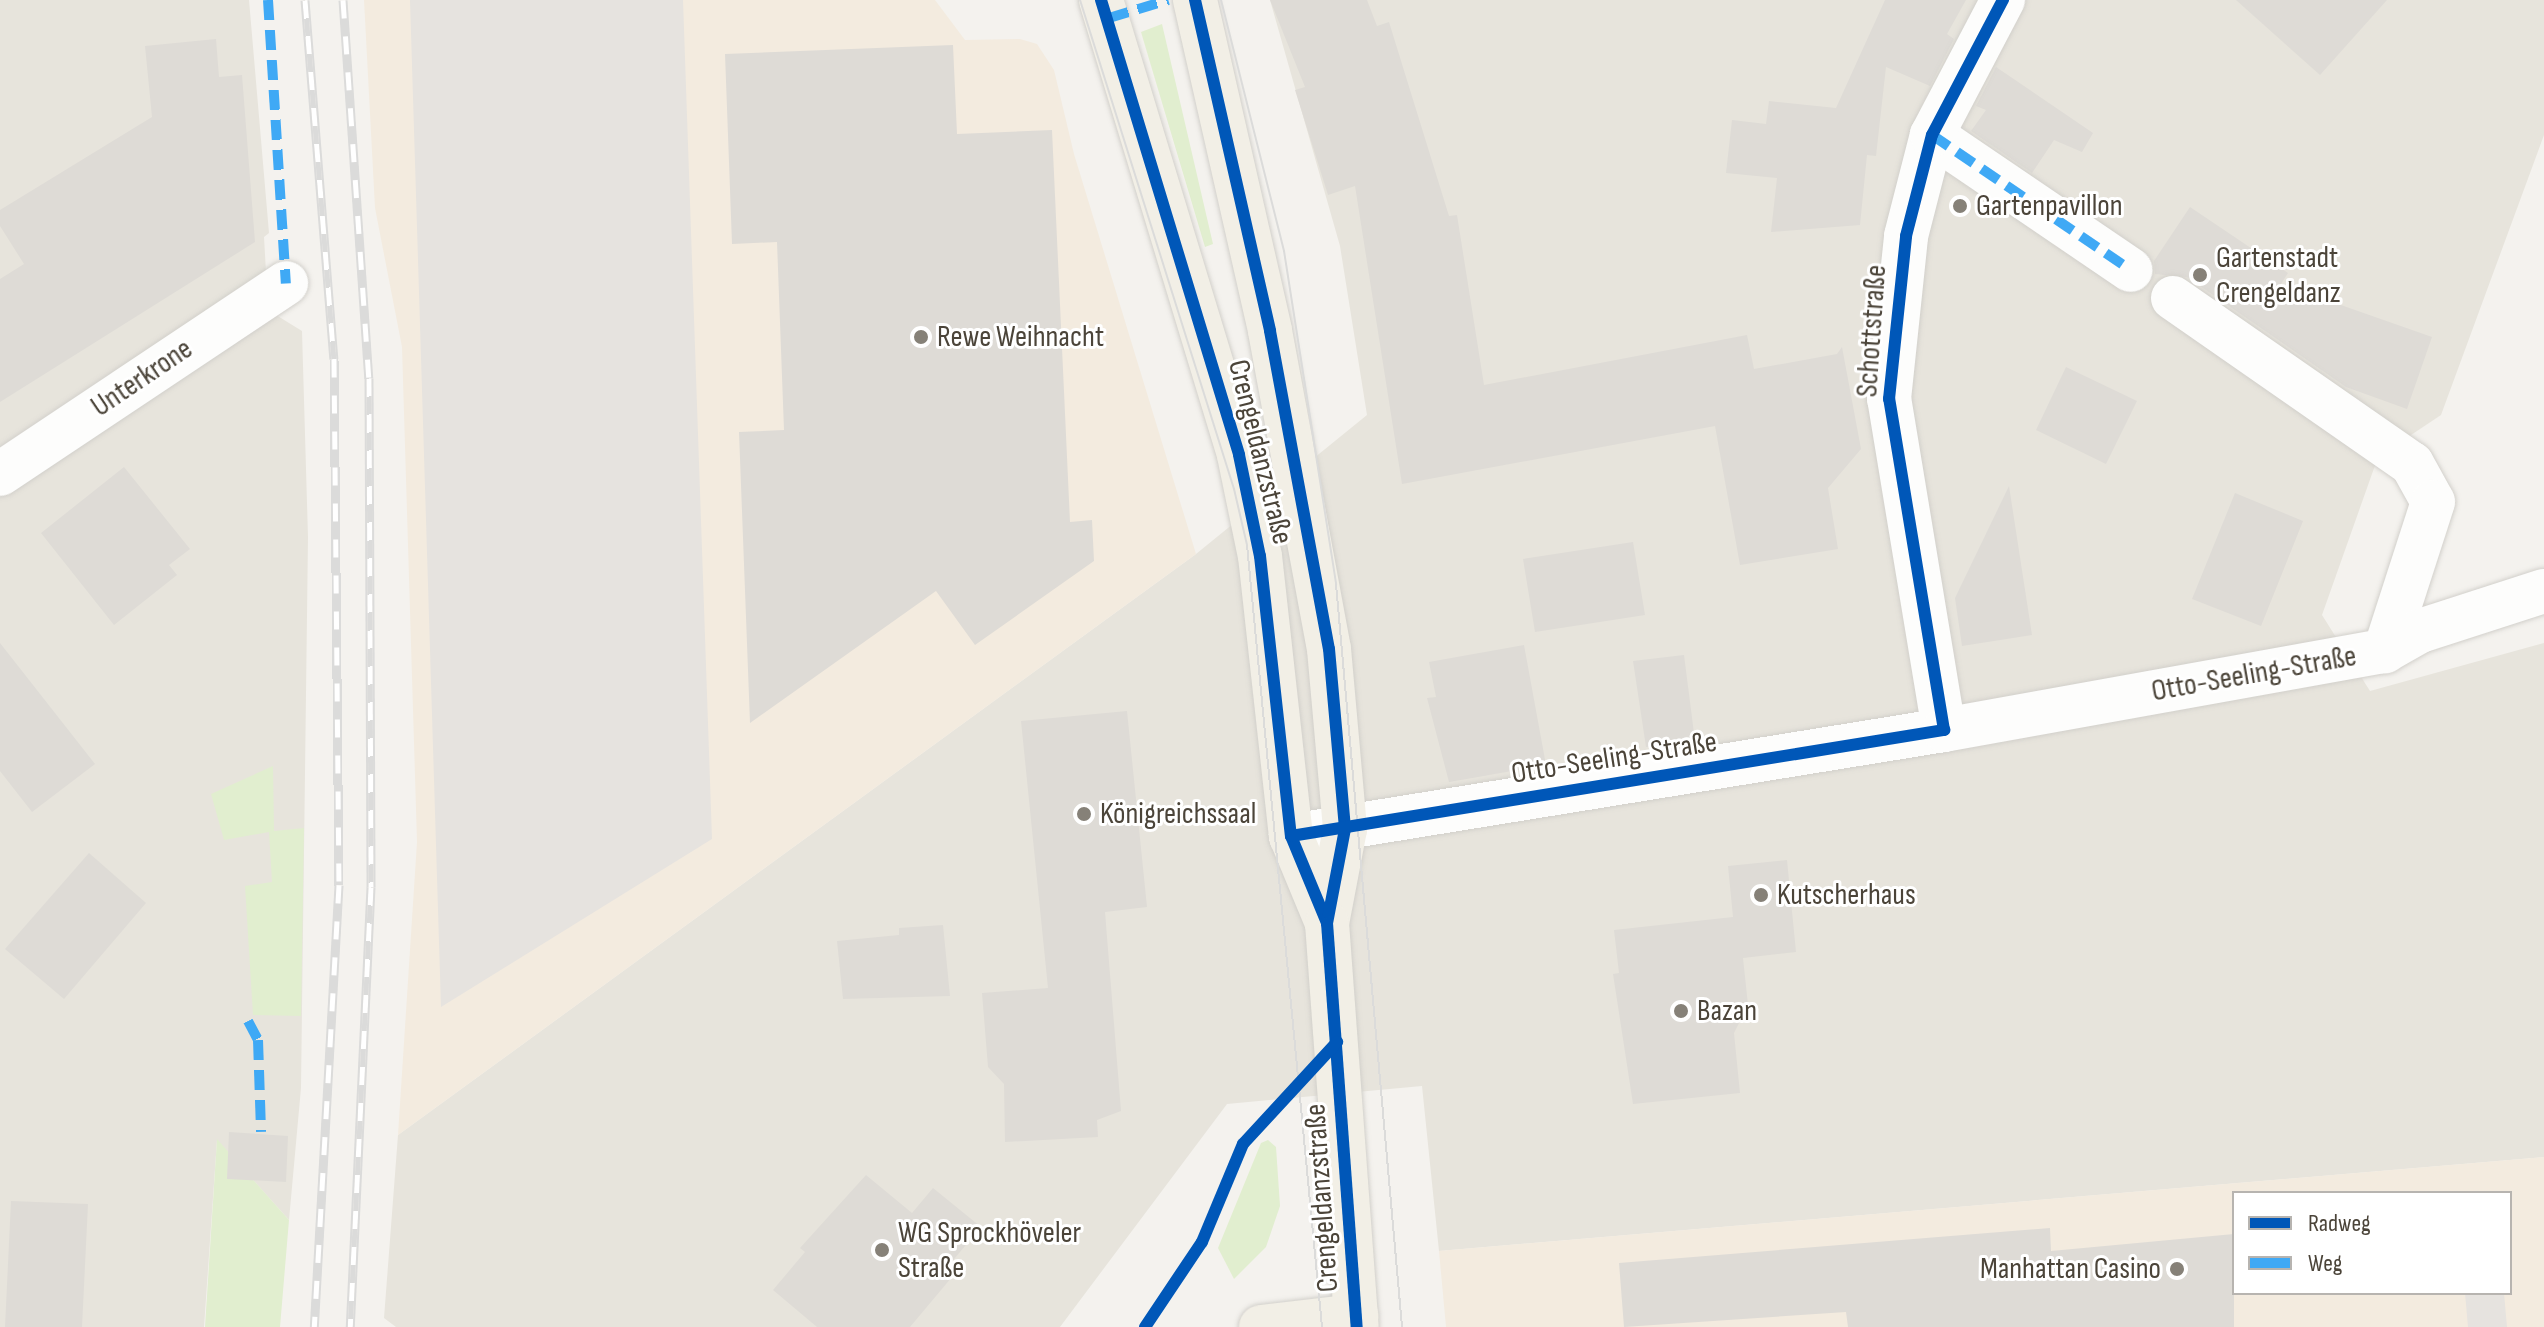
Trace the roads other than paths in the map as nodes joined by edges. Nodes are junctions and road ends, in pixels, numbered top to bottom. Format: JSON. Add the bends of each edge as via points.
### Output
{"nodes":[{"id":1,"x":1101,"y":0,"type":"edge"},
{"id":2,"x":1195,"y":0,"type":"edge"},
{"id":3,"x":2003,"y":0,"type":"edge"},
{"id":4,"x":1932,"y":135,"type":"junction"},
{"id":5,"x":2131,"y":270,"type":"dead end"},
{"id":6,"x":286,"y":283,"type":"dead end"},
{"id":7,"x":2173,"y":298,"type":"dead end"},
{"id":8,"x":0,"y":474,"type":"edge"},
{"id":9,"x":2544,"y":591,"type":"edge"},
{"id":10,"x":2385,"y":651,"type":"junction"},
{"id":11,"x":1944,"y":730,"type":"junction"},
{"id":12,"x":1345,"y":829,"type":"junction"},
{"id":13,"x":1291,"y":836,"type":"junction"},
{"id":14,"x":1327,"y":923,"type":"junction"},
{"id":15,"x":1356,"y":1321,"type":"edge"},
{"id":16,"x":1261,"y":1327,"type":"edge"}],
"edges":[{"from":1,"to":13,"type":"main road","name":"Crengeldanzstraße","via":[[1239,455],[1260,556]]},
{"from":2,"to":12,"type":"main road","name":"Crengeldanzstraße","via":[[1270,331],[1327,635]]},
{"from":3,"to":4,"type":"street","name":"Schottstraße"},
{"from":4,"to":5,"type":"street"},
{"from":4,"to":11,"type":"street","name":"Schottstraße","via":[[1906,236],[1889,399]]},
{"from":6,"to":8,"type":"street","name":"Unterkrone"},
{"from":7,"to":10,"type":"street","via":[[2412,464],[2433,502]]},
{"from":9,"to":10,"type":"street","name":"Otto-Seeling-Straße","via":[[2420,631]]},
{"from":10,"to":11,"type":"street","name":"Otto-Seeling-Straße"},
{"from":11,"to":12,"type":"street","name":"Otto-Seeling-Straße"},
{"from":12,"to":13,"type":"street","name":"Otto-Seeling-Straße"},
{"from":12,"to":14,"type":"main road","name":"Crengeldanzstraße"},
{"from":13,"to":14,"type":"main road","name":"Crengeldanzstraße"},
{"from":14,"to":15,"type":"main road","name":"Crengeldanzstraße"},
{"from":15,"to":16,"type":"main road"}]}
